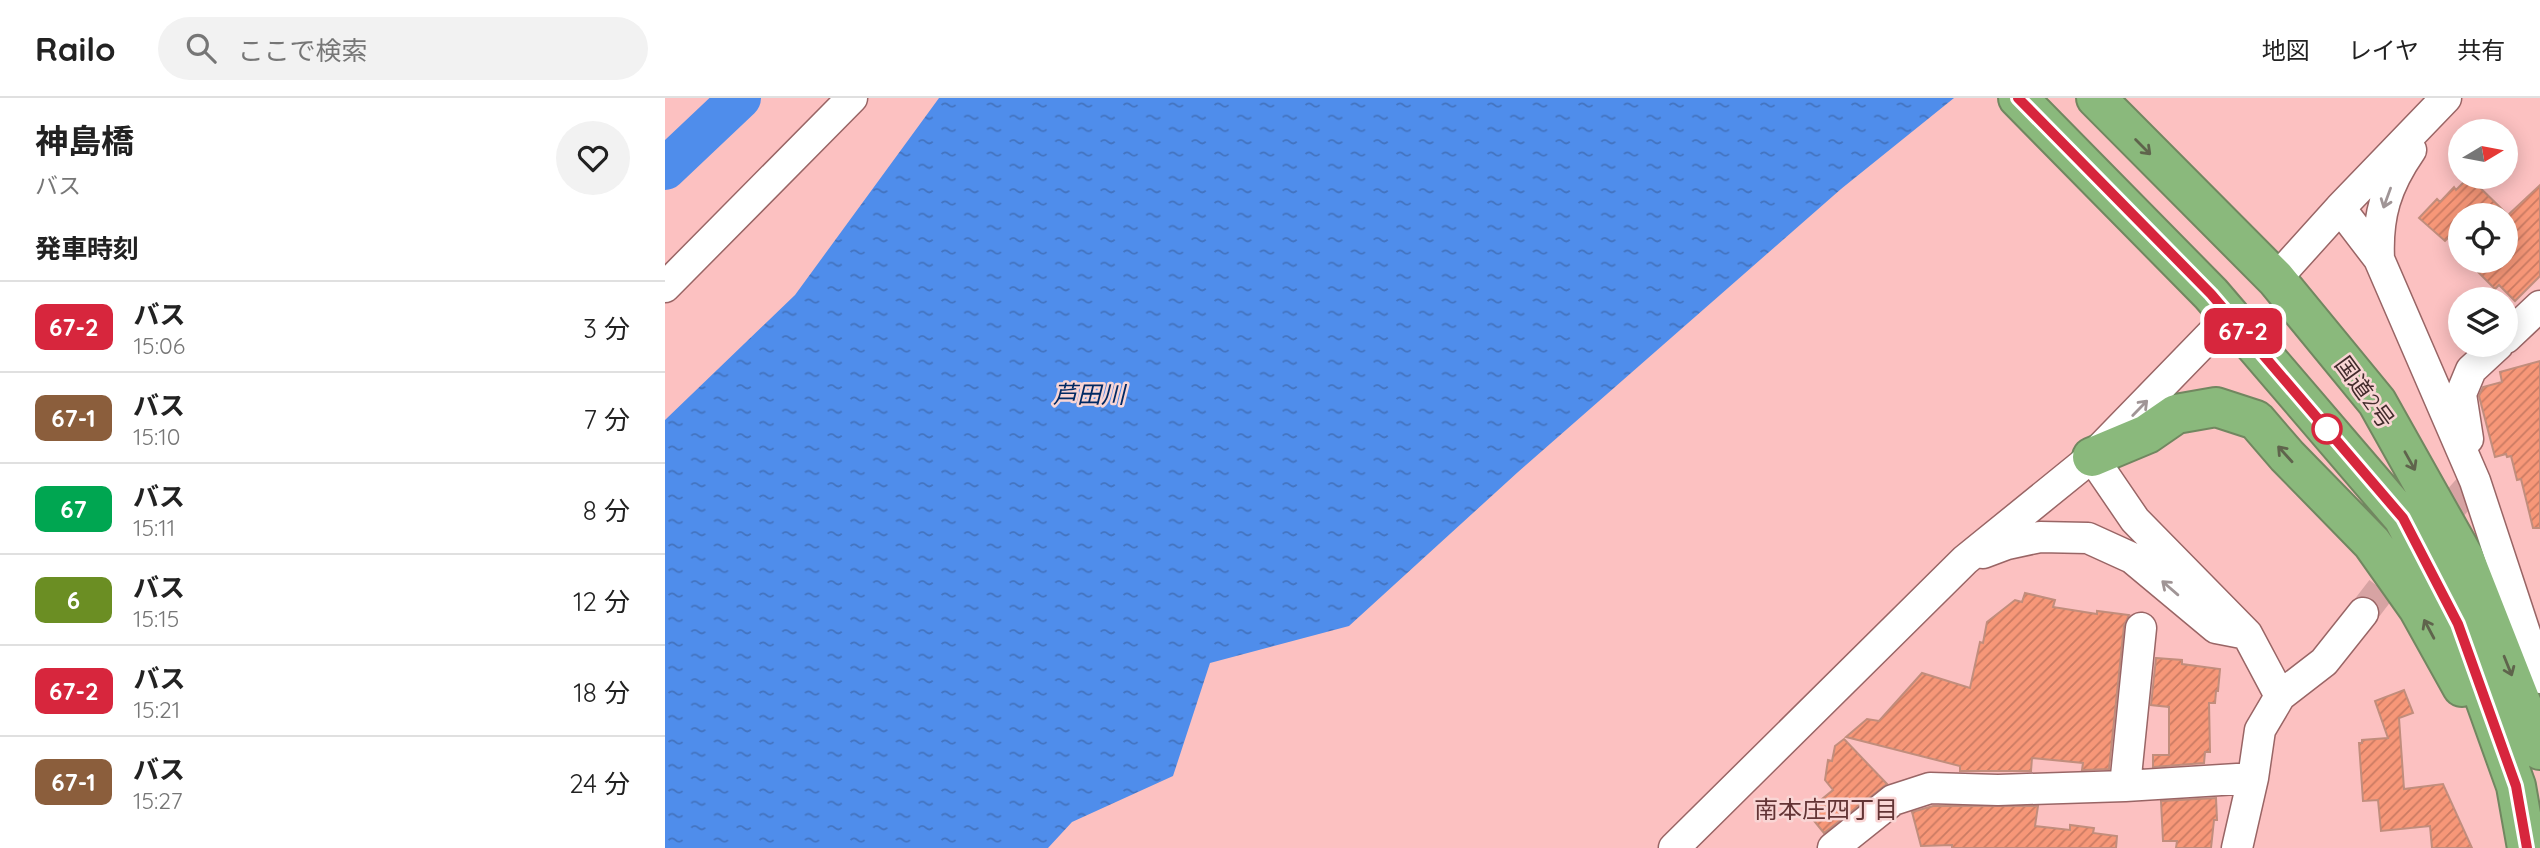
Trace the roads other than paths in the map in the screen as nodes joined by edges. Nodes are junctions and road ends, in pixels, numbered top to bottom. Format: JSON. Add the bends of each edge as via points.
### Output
{"nodes":[{"id":1,"x":852,"y":98,"type":"edge"},
{"id":2,"x":2018,"y":98,"type":"edge"},
{"id":3,"x":2095,"y":98,"type":"edge"},
{"id":4,"x":2447,"y":98,"type":"edge"},
{"id":5,"x":2340,"y":208,"type":"junction"},
{"id":6,"x":2379,"y":259,"type":"junction"},
{"id":7,"x":2262,"y":266,"type":"junction"},
{"id":8,"x":665,"y":286,"type":"edge"},
{"id":9,"x":2220,"y":305,"type":"junction"},
{"id":10,"x":2540,"y":306,"type":"edge"},
{"id":11,"x":2518,"y":327,"type":"edge"},
{"id":12,"x":2485,"y":357,"type":"edge"},
{"id":13,"x":2092,"y":457,"type":"junction"},
{"id":14,"x":2475,"y":481,"type":"junction"},
{"id":15,"x":1965,"y":560,"type":"junction"},
{"id":16,"x":2363,"y":613,"type":"tunnel mouth"},
{"id":17,"x":2141,"y":628,"type":"dead end"},
{"id":18,"x":2247,"y":634,"type":"junction"},
{"id":19,"x":2536,"y":647,"type":"edge"},
{"id":20,"x":2540,"y":678,"type":"edge"},
{"id":21,"x":2280,"y":696,"type":"junction"},
{"id":22,"x":2540,"y":750,"type":"edge"},
{"id":23,"x":2253,"y":778,"type":"junction"},
{"id":24,"x":2125,"y":786,"type":"junction"},
{"id":25,"x":1674,"y":848,"type":"edge"},
{"id":26,"x":1833,"y":848,"type":"edge"},
{"id":27,"x":2237,"y":848,"type":"edge"},
{"id":28,"x":2526,"y":848,"type":"edge"}],
"edges":[{"from":1,"to":8,"type":"street"},
{"from":2,"to":9,"type":"highway"},
{"from":3,"to":7,"type":"highway","name":"国道2号","one_way":true},
{"from":4,"to":5,"type":"street"},
{"from":4,"to":6,"type":"street","one_way":true,"via":[[2397,170],[2379,218]]},
{"from":5,"to":6,"type":"street"},
{"from":5,"to":7,"type":"street"},
{"from":6,"to":14,"type":"street"},
{"from":7,"to":22,"type":"highway","name":"国道2号","one_way":true,"via":[[2377,402],[2458,545]]},
{"from":13,"to":9,"type":"street","one_way":true},
{"from":9,"to":28,"type":"highway","via":[[2403,518],[2458,624],[2516,786]]},
{"from":10,"to":11,"type":"street"},
{"from":12,"to":14,"type":"street","via":[[2471,370],[2461,394]]},
{"from":13,"to":15,"type":"street"},
{"from":13,"to":18,"type":"street","via":[[2135,520]]},
{"from":28,"to":13,"type":"highway","one_way":true,"via":[[2477,713],[2419,608],[2372,543],[2256,420],[2216,407],[2176,414],[2147,434]]},
{"from":14,"to":19,"type":"street"},
{"from":18,"to":15,"type":"street","one_way":true,"via":[[2216,628],[2133,558],[2088,538],[2040,537]]},
{"from":15,"to":25,"type":"street"},
{"from":16,"to":21,"type":"street","via":[[2324,662]]},
{"from":17,"to":24,"type":"street"},
{"from":18,"to":21,"type":"street"},
{"from":19,"to":20,"type":"street"},
{"from":21,"to":23,"type":"street","via":[[2260,730]]},
{"from":23,"to":24,"type":"street"},
{"from":23,"to":27,"type":"street"},
{"from":24,"to":26,"type":"street","via":[[1930,788],[1893,800]]}]}
